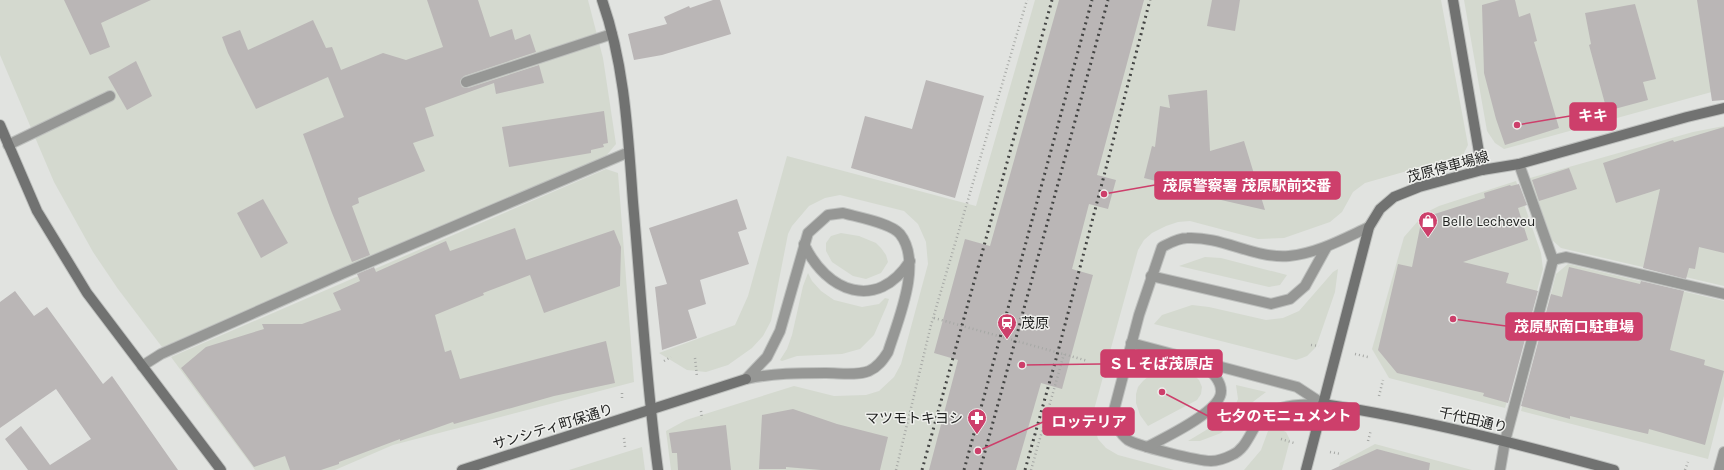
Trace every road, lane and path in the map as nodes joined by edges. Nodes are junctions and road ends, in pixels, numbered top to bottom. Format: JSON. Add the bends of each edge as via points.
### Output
{"nodes":[{"id":1,"x":602,"y":0,"type":"edge"},
{"id":2,"x":1027,"y":0,"type":"edge"},
{"id":3,"x":1453,"y":0,"type":"edge"},
{"id":4,"x":612,"y":34,"type":"junction"},
{"id":5,"x":466,"y":82,"type":"dead end"},
{"id":6,"x":110,"y":96,"type":"dead end"},
{"id":7,"x":1724,"y":108,"type":"edge"},
{"id":8,"x":0,"y":125,"type":"edge"},
{"id":9,"x":8,"y":145,"type":"junction"},
{"id":10,"x":629,"y":152,"type":"junction"},
{"id":11,"x":1519,"y":164,"type":"junction"},
{"id":12,"x":1482,"y":170,"type":"junction"},
{"id":13,"x":1369,"y":227,"type":"junction"},
{"id":14,"x":804,"y":244,"type":"junction"},
{"id":15,"x":1326,"y":248,"type":"junction"},
{"id":16,"x":1552,"y":260,"type":"junction"},
{"id":17,"x":910,"y":262,"type":"junction"},
{"id":18,"x":1151,"y":276,"type":"junction"},
{"id":19,"x":1724,"y":294,"type":"edge"},
{"id":20,"x":934,"y":318,"type":"junction"},
{"id":21,"x":1131,"y":343,"type":"junction"},
{"id":22,"x":1064,"y":354,"type":"junction"},
{"id":23,"x":1088,"y":361,"type":"dead end"},
{"id":24,"x":1199,"y":361,"type":"junction"},
{"id":25,"x":142,"y":366,"type":"junction"},
{"id":26,"x":746,"y":379,"type":"junction"},
{"id":27,"x":1323,"y":404,"type":"junction"},
{"id":28,"x":652,"y":410,"type":"junction"},
{"id":29,"x":1505,"y":441,"type":"junction"},
{"id":30,"x":1148,"y":447,"type":"junction"},
{"id":31,"x":1724,"y":452,"type":"edge"},
{"id":32,"x":1688,"y":462,"type":"dead end"},
{"id":33,"x":221,"y":470,"type":"edge"},
{"id":34,"x":462,"y":470,"type":"edge"},
{"id":35,"x":658,"y":470,"type":"edge"},
{"id":36,"x":896,"y":470,"type":"edge"},
{"id":37,"x":1031,"y":470,"type":"edge"},
{"id":38,"x":1306,"y":470,"type":"edge"},
{"id":39,"x":1500,"y":470,"type":"edge"},
{"id":40,"x":1614,"y":470,"type":"edge"},
{"id":41,"x":1685,"y":470,"type":"edge"},
{"id":42,"x":1719,"y":470,"type":"edge"}],
"edges":[{"from":1,"to":4,"type":"street"},
{"from":2,"to":20,"type":"path"},
{"from":3,"to":12,"type":"street"},
{"from":4,"to":5,"type":"street"},
{"from":4,"to":10,"type":"street","via":[[624,97]]},
{"from":6,"to":9,"type":"street"},
{"from":7,"to":11,"type":"street","name":"茂原停車場線"},
{"from":8,"to":9,"type":"street"},
{"from":9,"to":25,"type":"street","via":[[37,211],[87,293]]},
{"from":10,"to":25,"type":"street","via":[[344,272],[161,354]]},
{"from":10,"to":28,"type":"street"},
{"from":11,"to":12,"type":"street","name":"茂原停車場線"},
{"from":11,"to":16,"type":"street"},
{"from":12,"to":13,"type":"street","name":"茂原停車場線","via":[[1419,187],[1394,197],[1380,209]]},
{"from":13,"to":15,"type":"street"},
{"from":13,"to":27,"type":"street","name":"茂原停車場線"},
{"from":14,"to":17,"type":"street","via":[[809,256],[829,279],[861,293],[892,282],[902,274]]},
{"from":14,"to":17,"type":"street","via":[[808,233],[816,224],[828,215],[843,213],[889,226],[900,233]]},
{"from":14,"to":26,"type":"street","via":[[780,331],[767,356]]},
{"from":15,"to":18,"type":"street","via":[[1281,256],[1198,238],[1186,238],[1162,247]]},
{"from":15,"to":18,"type":"street","via":[[1305,286],[1290,299],[1271,304]]},
{"from":16,"to":19,"type":"street","via":[[1566,257]]},
{"from":16,"to":29,"type":"street"},
{"from":17,"to":26,"type":"street","via":[[910,279],[888,352],[882,362],[870,371],[857,374],[766,374]]},
{"from":18,"to":21,"type":"street"},
{"from":20,"to":22,"type":"path"},
{"from":20,"to":36,"type":"path"},
{"from":21,"to":24,"type":"street"},
{"from":21,"to":30,"type":"street","via":[[1113,414],[1117,429],[1129,440]]},
{"from":22,"to":23,"type":"path"},
{"from":22,"to":37,"type":"path"},
{"from":24,"to":27,"type":"street","via":[[1297,387]]},
{"from":24,"to":30,"type":"street","via":[[1211,370],[1218,382],[1221,391],[1218,400],[1207,412]]},
{"from":25,"to":33,"type":"street"},
{"from":26,"to":28,"type":"street","name":"サンシティ町保通り"},
{"from":27,"to":29,"type":"street","name":"千代田通り","via":[[1375,412]]},
{"from":27,"to":30,"type":"street","via":[[1291,405],[1267,415],[1257,424],[1247,442],[1233,455],[1212,461]]},
{"from":27,"to":38,"type":"street","name":"茂原停車場線"},
{"from":28,"to":34,"type":"street","name":"サンシティ町保通り"},
{"from":28,"to":35,"type":"street"},
{"from":29,"to":39,"type":"street"},
{"from":29,"to":40,"type":"street","name":"千代田通り"},
{"from":31,"to":42,"type":"street"},
{"from":32,"to":41,"type":"path"}]}
